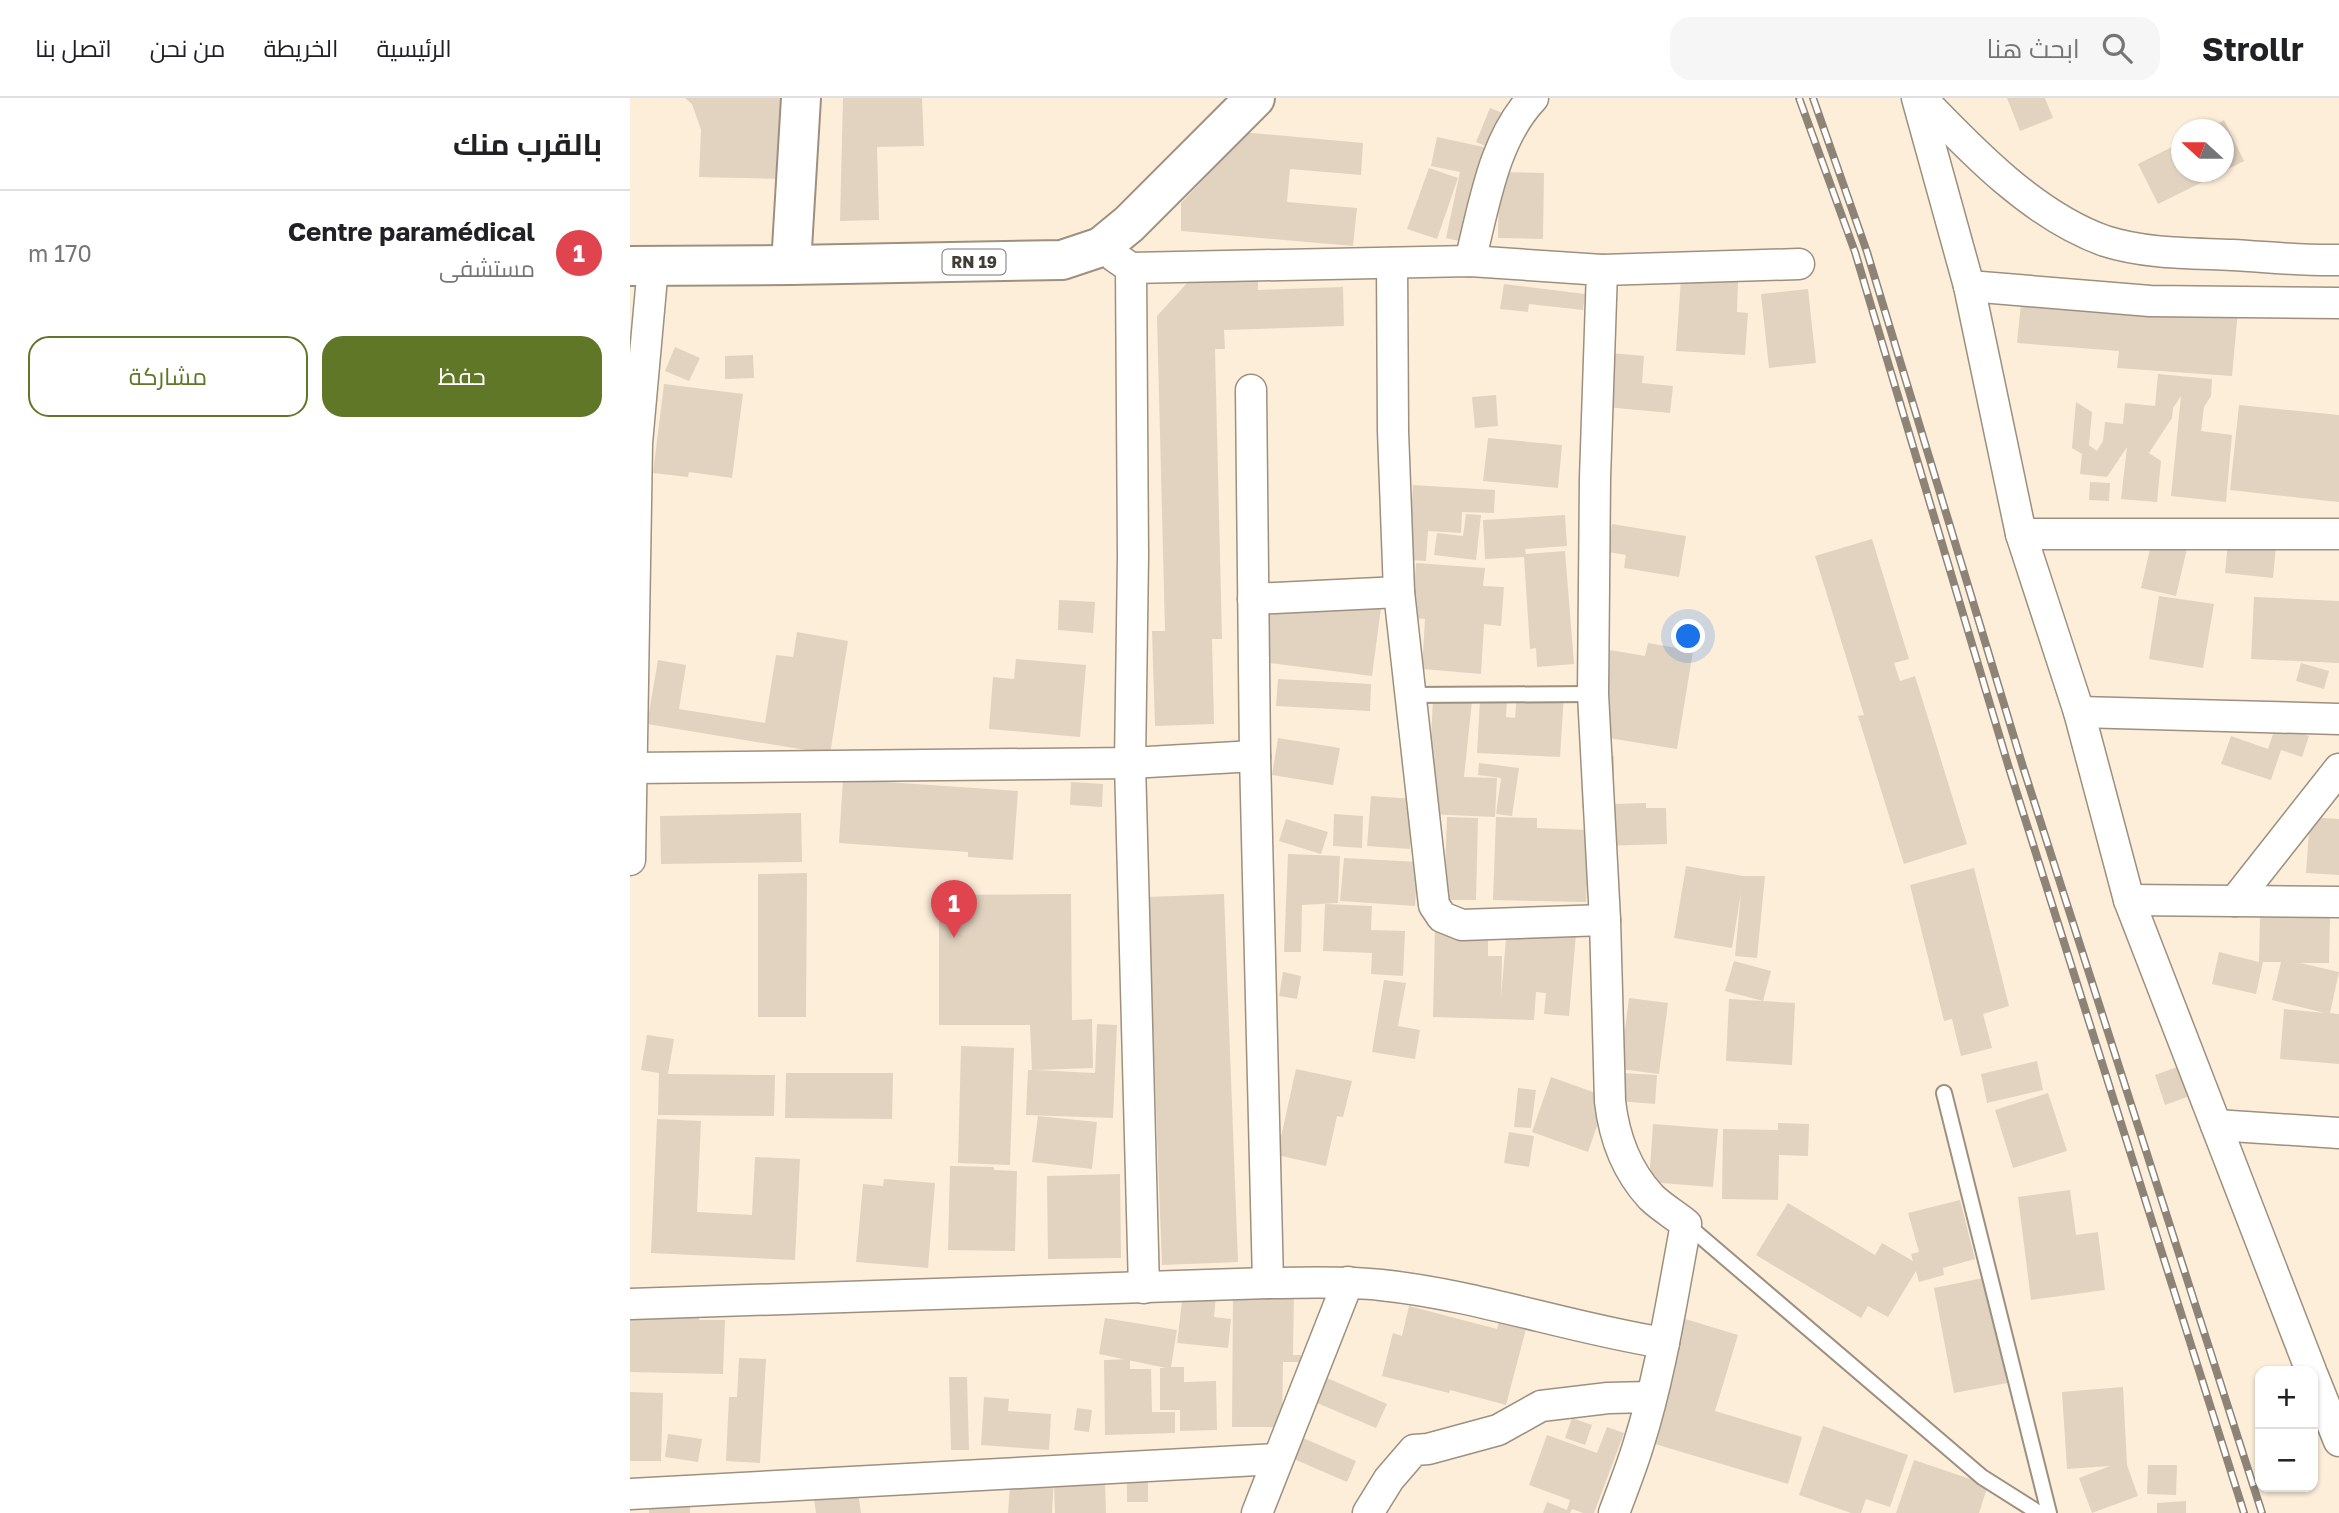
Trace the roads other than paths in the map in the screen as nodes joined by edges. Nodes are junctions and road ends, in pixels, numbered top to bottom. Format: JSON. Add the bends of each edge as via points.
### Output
{"nodes":[{"id":1,"x":801,"y":98,"type":"edge"},
{"id":2,"x":1255,"y":98,"type":"edge"},
{"id":3,"x":1533,"y":98,"type":"edge"},
{"id":4,"x":1919,"y":98,"type":"edge"},
{"id":5,"x":1116,"y":257,"type":"junction"},
{"id":6,"x":2339,"y":260,"type":"edge"},
{"id":7,"x":1471,"y":261,"type":"junction"},
{"id":8,"x":1392,"y":263,"type":"junction"},
{"id":9,"x":1799,"y":264,"type":"dead end"},
{"id":10,"x":791,"y":265,"type":"junction"},
{"id":11,"x":642,"y":266,"type":"edge"},
{"id":12,"x":1602,"y":270,"type":"junction"},
{"id":13,"x":1969,"y":286,"type":"junction"},
{"id":14,"x":2339,"y":303,"type":"edge"},
{"id":15,"x":1251,"y":390,"type":"dead end"},
{"id":16,"x":634,"y":443,"type":"edge"},
{"id":17,"x":2021,"y":534,"type":"junction"},
{"id":18,"x":2339,"y":534,"type":"edge"},
{"id":19,"x":1399,"y":592,"type":"junction"},
{"id":20,"x":1253,"y":599,"type":"junction"},
{"id":21,"x":1593,"y":694,"type":"junction"},
{"id":22,"x":1411,"y":695,"type":"junction"},
{"id":23,"x":2079,"y":712,"type":"junction"},
{"id":24,"x":2339,"y":719,"type":"edge"},
{"id":25,"x":1255,"y":757,"type":"junction"},
{"id":26,"x":1130,"y":763,"type":"junction"},
{"id":27,"x":632,"y":768,"type":"junction"},
{"id":28,"x":2339,"y":769,"type":"edge"},
{"id":29,"x":630,"y":860,"type":"edge"},
{"id":30,"x":2129,"y":900,"type":"junction"},
{"id":31,"x":2235,"y":901,"type":"junction"},
{"id":32,"x":2339,"y":902,"type":"edge"},
{"id":33,"x":1605,"y":920,"type":"junction"},
{"id":34,"x":1944,"y":1093,"type":"dead end"},
{"id":35,"x":2216,"y":1125,"type":"junction"},
{"id":36,"x":2339,"y":1133,"type":"edge"},
{"id":37,"x":1686,"y":1224,"type":"junction"},
{"id":38,"x":1348,"y":1282,"type":"junction"},
{"id":39,"x":1268,"y":1283,"type":"junction"},
{"id":40,"x":1144,"y":1288,"type":"junction"},
{"id":41,"x":630,"y":1304,"type":"edge"},
{"id":42,"x":1664,"y":1342,"type":"junction"},
{"id":43,"x":2309,"y":1366,"type":"edge"},
{"id":44,"x":2318,"y":1389,"type":"edge"},
{"id":45,"x":1651,"y":1397,"type":"junction"},
{"id":46,"x":2339,"y":1441,"type":"edge"},
{"id":47,"x":1277,"y":1459,"type":"junction"},
{"id":48,"x":630,"y":1494,"type":"edge"},
{"id":49,"x":1256,"y":1513,"type":"edge"},
{"id":50,"x":1368,"y":1513,"type":"edge"},
{"id":51,"x":1614,"y":1513,"type":"edge"},
{"id":52,"x":2039,"y":1513,"type":"edge"},
{"id":53,"x":2049,"y":1513,"type":"edge"}],
"edges":[{"from":1,"to":10,"type":"main road"},
{"from":2,"to":5,"type":"main road","number":"RN 19","via":[[1129,224]]},
{"from":3,"to":7,"type":"street","via":[[1501,152]]},
{"from":4,"to":6,"type":"street","via":[[2031,199],[2068,224],[2106,241],[2151,251]]},
{"from":4,"to":13,"type":"street"},
{"from":5,"to":8,"type":"street"},
{"from":5,"to":10,"type":"main road","number":"RN 19"},
{"from":5,"to":26,"type":"street","via":[[1133,556]]},
{"from":7,"to":8,"type":"street"},
{"from":7,"to":12,"type":"street"},
{"from":8,"to":19,"type":"street"},
{"from":9,"to":12,"type":"street"},
{"from":10,"to":11,"type":"main road","number":"RN 19"},
{"from":11,"to":16,"type":"street"},
{"from":12,"to":21,"type":"street"},
{"from":13,"to":14,"type":"street","via":[[2150,301]]},
{"from":13,"to":17,"type":"street"},
{"from":15,"to":20,"type":"street"},
{"from":16,"to":27,"type":"street"},
{"from":17,"to":18,"type":"street"},
{"from":17,"to":23,"type":"street"},
{"from":19,"to":20,"type":"street"},
{"from":19,"to":22,"type":"street"},
{"from":20,"to":25,"type":"street"},
{"from":21,"to":22,"type":"lane"},
{"from":21,"to":33,"type":"street"},
{"from":22,"to":33,"type":"street","via":[[1434,905],[1442,916],[1462,925]]},
{"from":23,"to":24,"type":"street"},
{"from":23,"to":30,"type":"street"},
{"from":25,"to":26,"type":"street"},
{"from":25,"to":39,"type":"street"},
{"from":26,"to":27,"type":"street"},
{"from":26,"to":40,"type":"street"},
{"from":27,"to":29,"type":"street"},
{"from":28,"to":31,"type":"street"},
{"from":30,"to":31,"type":"street"},
{"from":30,"to":35,"type":"street"},
{"from":31,"to":32,"type":"street"},
{"from":33,"to":37,"type":"street","via":[[1613,1125],[1621,1153],[1651,1197]]},
{"from":34,"to":53,"type":"lane"},
{"from":35,"to":36,"type":"street"},
{"from":35,"to":43,"type":"street"},
{"from":37,"to":42,"type":"street"},
{"from":37,"to":52,"type":"lane","via":[[1982,1477]]},
{"from":38,"to":39,"type":"street"},
{"from":38,"to":42,"type":"street","via":[[1526,1311]]},
{"from":38,"to":47,"type":"street"},
{"from":39,"to":40,"type":"street"},
{"from":40,"to":41,"type":"street"},
{"from":42,"to":45,"type":"street"},
{"from":44,"to":46,"type":"street"},
{"from":45,"to":50,"type":"street","via":[[1541,1406],[1498,1430],[1414,1450]]},
{"from":45,"to":51,"type":"street"},
{"from":47,"to":48,"type":"street"},
{"from":47,"to":49,"type":"street"}]}
